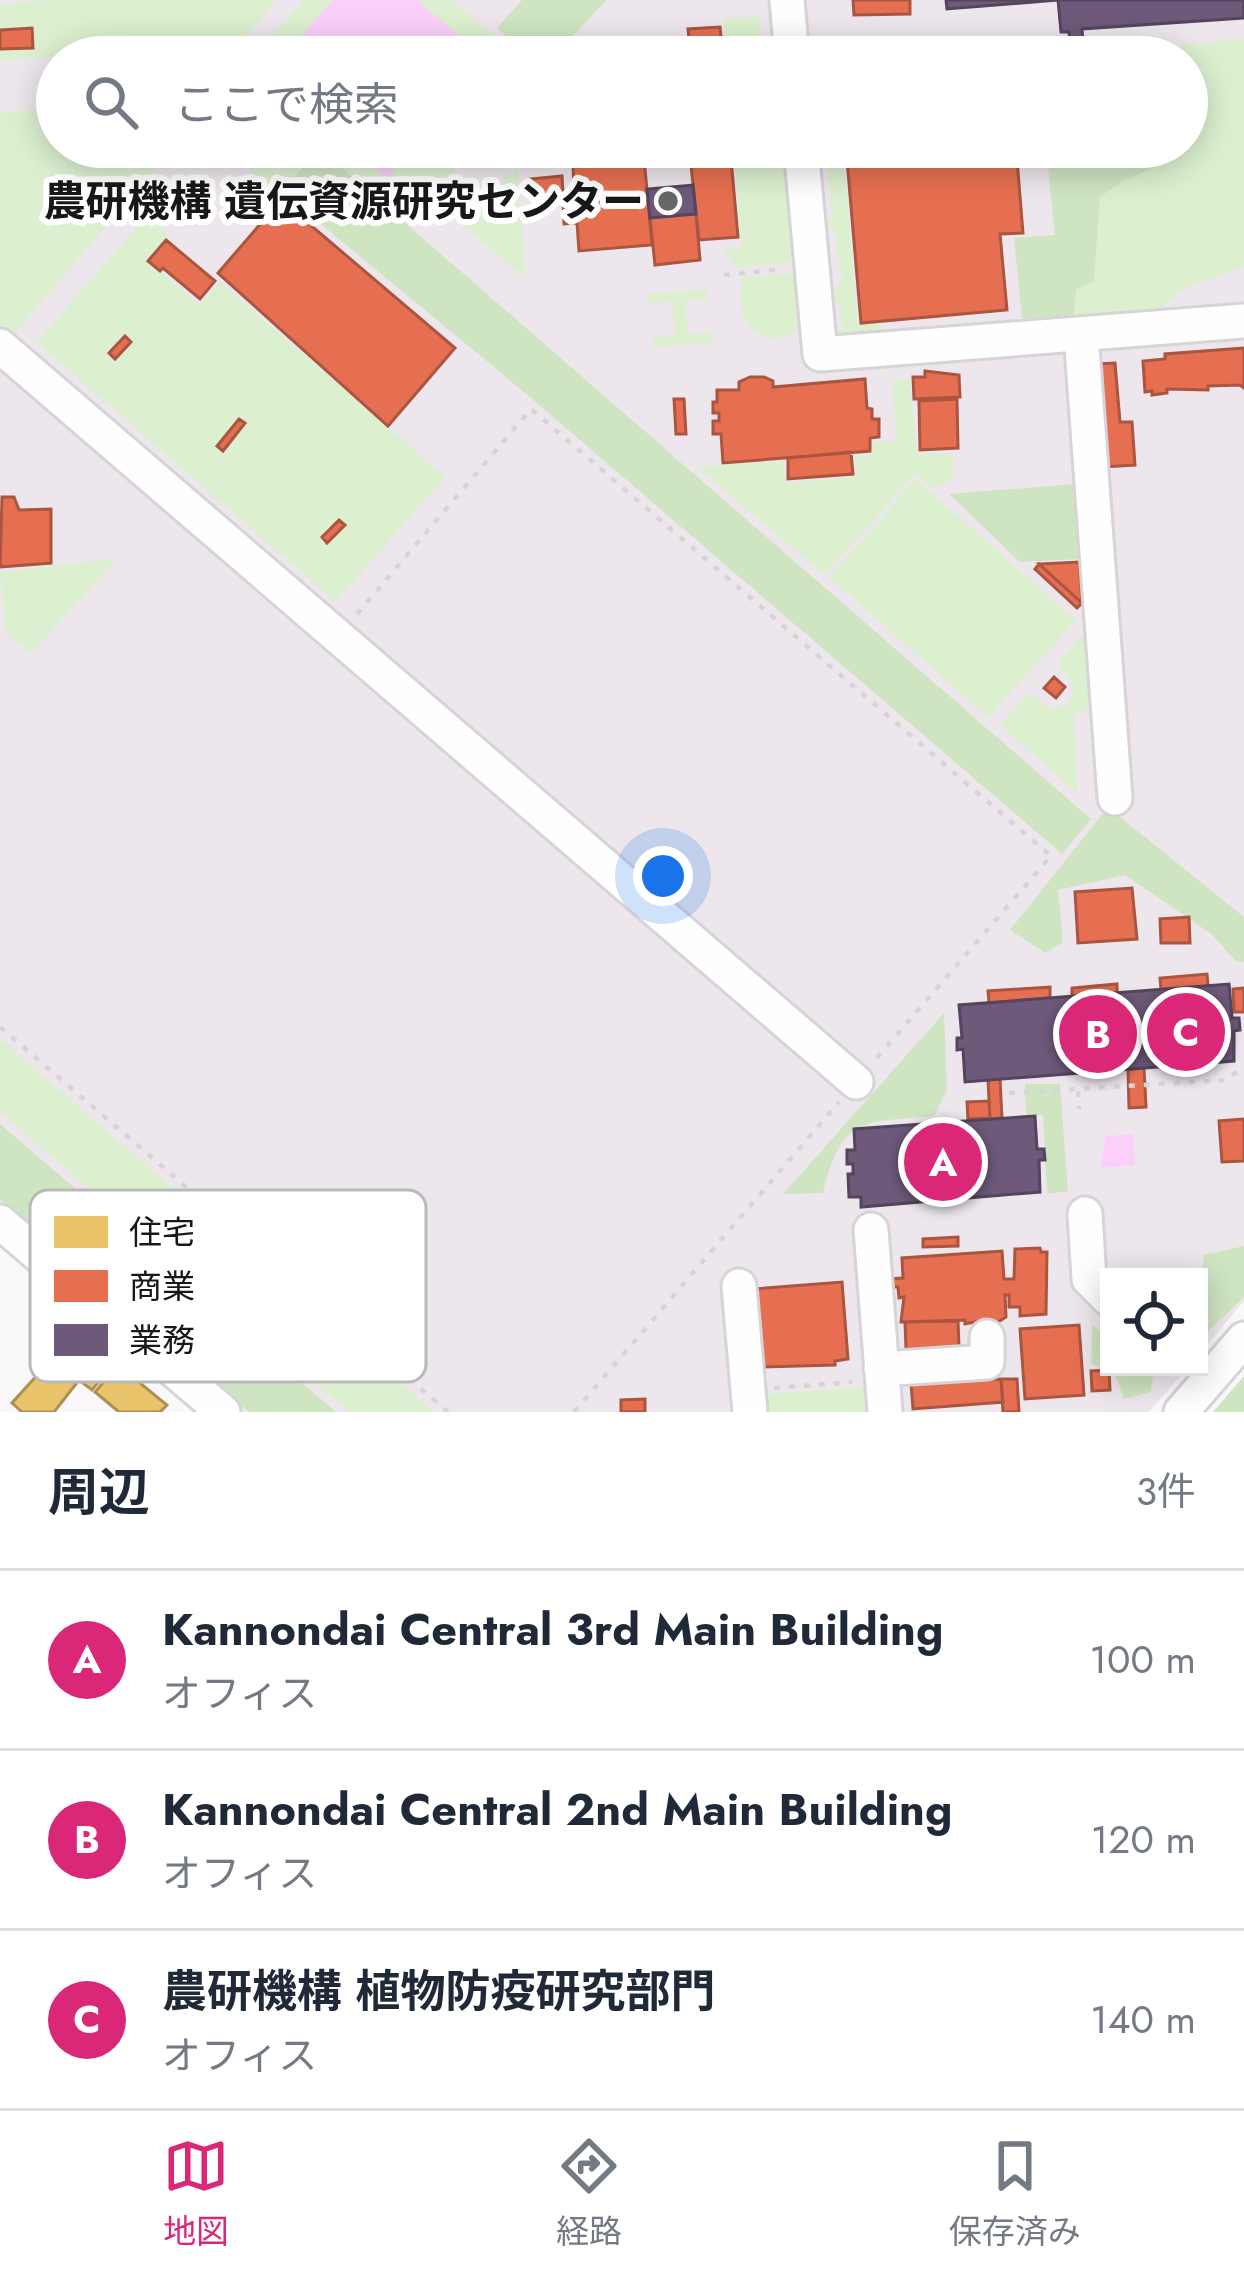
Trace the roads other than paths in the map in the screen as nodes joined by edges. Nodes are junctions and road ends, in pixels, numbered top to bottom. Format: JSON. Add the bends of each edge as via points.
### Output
{"nodes":[{"id":1,"x":787,"y":0,"type":"edge"},
{"id":2,"x":790,"y":36,"type":"edge"},
{"id":3,"x":802,"y":168,"type":"edge"},
{"id":4,"x":1244,"y":321,"type":"edge"},
{"id":5,"x":1081,"y":334,"type":"junction"},
{"id":6,"x":0,"y":346,"type":"edge"},
{"id":7,"x":1115,"y":798,"type":"dead end"},
{"id":8,"x":856,"y":1082,"type":"road end"},
{"id":9,"x":1085,"y":1214,"type":"dead end"},
{"id":10,"x":0,"y":1222,"type":"edge"},
{"id":11,"x":871,"y":1229,"type":"dead end"},
{"id":12,"x":30,"y":1251,"type":"edge"},
{"id":13,"x":739,"y":1286,"type":"dead end"},
{"id":14,"x":1100,"y":1290,"type":"edge"},
{"id":15,"x":987,"y":1337,"type":"dead end"},
{"id":16,"x":1244,"y":1339,"type":"edge"},
{"id":17,"x":1208,"y":1366,"type":"edge"},
{"id":18,"x":1197,"y":1376,"type":"edge"},
{"id":19,"x":883,"y":1387,"type":"edge"},
{"id":20,"x":186,"y":1401,"type":"edge"},
{"id":21,"x":749,"y":1401,"type":"edge"},
{"id":22,"x":223,"y":1412,"type":"edge"},
{"id":23,"x":1181,"y":1412,"type":"edge"}],
"edges":[{"from":1,"to":2,"type":"street"},
{"from":3,"to":5,"type":"street","via":[[820,354]]},
{"from":4,"to":5,"type":"street"},
{"from":5,"to":7,"type":"street"},
{"from":6,"to":8,"type":"street"},
{"from":9,"to":14,"type":"street","via":[[1089,1279]]},
{"from":10,"to":12,"type":"street"},
{"from":11,"to":19,"type":"street"},
{"from":13,"to":21,"type":"street"},
{"from":15,"to":19,"type":"street","via":[[987,1362]]},
{"from":16,"to":17,"type":"street"},
{"from":18,"to":23,"type":"street"},
{"from":20,"to":22,"type":"street"}]}
